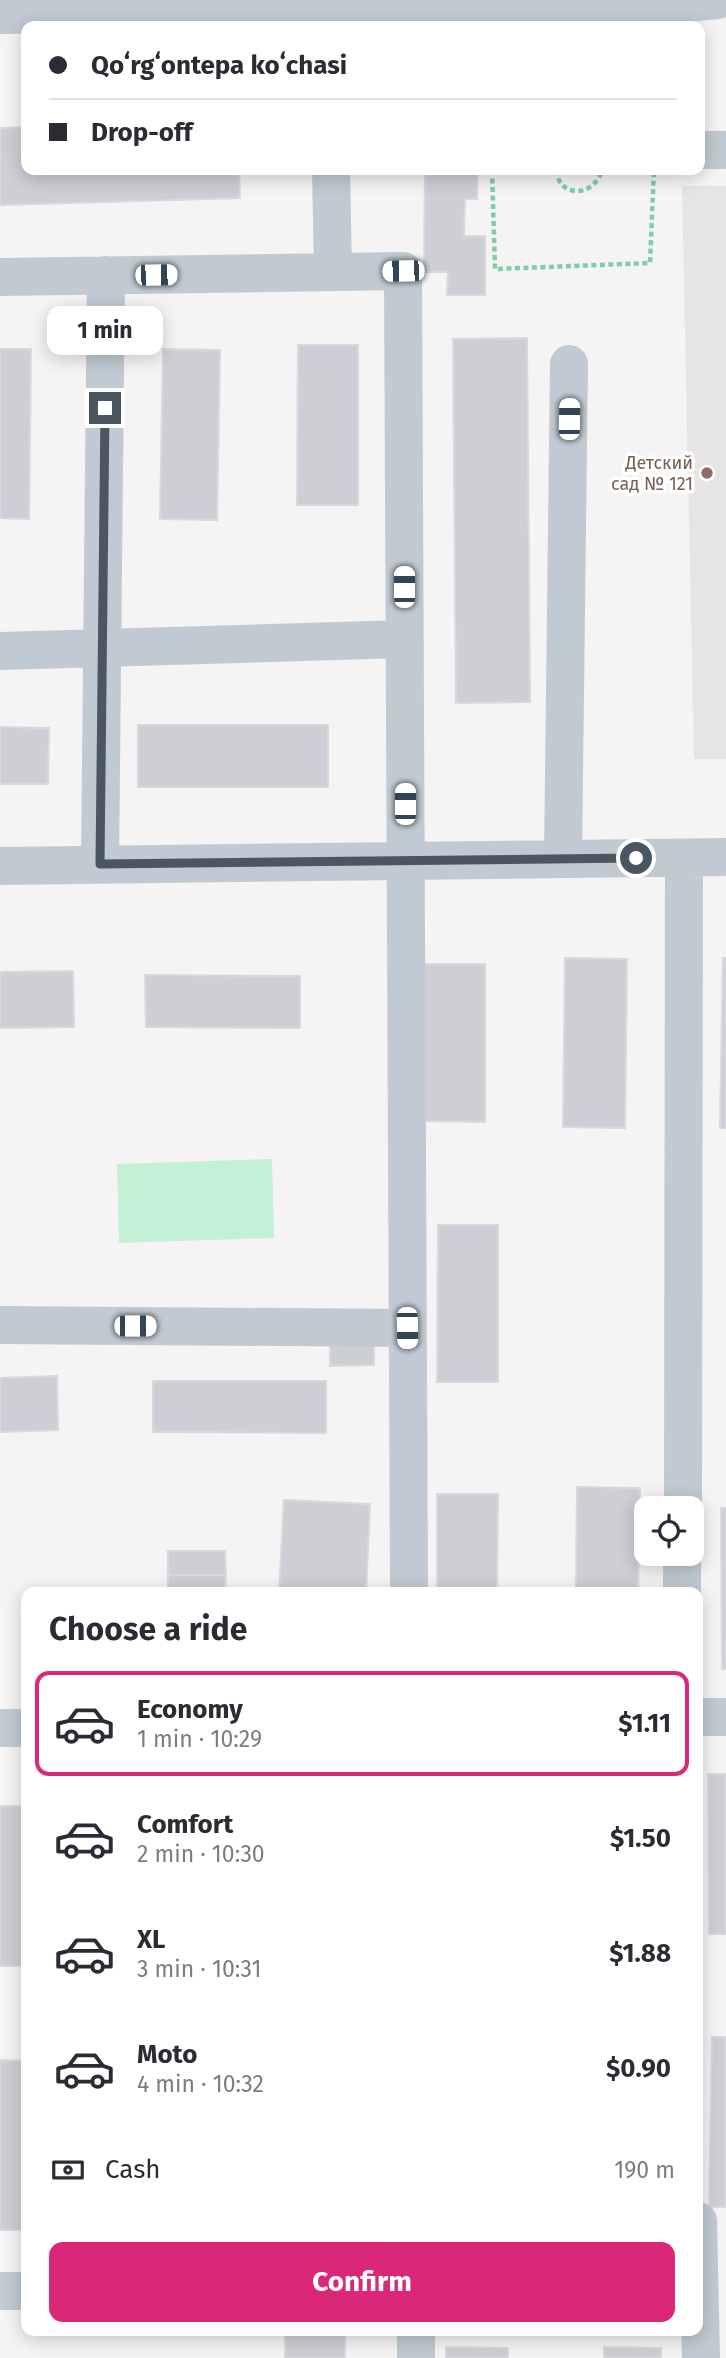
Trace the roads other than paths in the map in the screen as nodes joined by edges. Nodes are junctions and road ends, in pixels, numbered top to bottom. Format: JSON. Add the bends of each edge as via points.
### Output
{"nodes":[{"id":1,"x":718,"y":0,"type":"edge"},
{"id":2,"x":0,"y":15,"type":"edge"},
{"id":3,"x":378,"y":19,"type":"edge"},
{"id":4,"x":705,"y":150,"type":"edge"},
{"id":5,"x":726,"y":150,"type":"edge"},
{"id":6,"x":331,"y":175,"type":"edge"},
{"id":7,"x":333,"y":272,"type":"junction"},
{"id":8,"x":106,"y":275,"type":"junction"},
{"id":9,"x":0,"y":277,"type":"edge"},
{"id":10,"x":569,"y":364,"type":"dead end"},
{"id":11,"x":404,"y":639,"type":"junction"},
{"id":12,"x":103,"y":648,"type":"junction"},
{"id":13,"x":0,"y":651,"type":"edge"},
{"id":14,"x":564,"y":858,"type":"junction"},
{"id":15,"x":684,"y":858,"type":"junction"},
{"id":16,"x":726,"y":858,"type":"edge"},
{"id":17,"x":405,"y":859,"type":"junction"},
{"id":18,"x":100,"y":864,"type":"junction"},
{"id":19,"x":0,"y":866,"type":"edge"},
{"id":20,"x":0,"y":1325,"type":"edge"},
{"id":21,"x":407,"y":1328,"type":"junction"},
{"id":22,"x":682,"y":1496,"type":"edge"},
{"id":23,"x":682,"y":1566,"type":"edge"},
{"id":24,"x":409,"y":1587,"type":"edge"},
{"id":25,"x":682,"y":1587,"type":"edge"},
{"id":26,"x":703,"y":1717,"type":"edge"},
{"id":27,"x":726,"y":1717,"type":"edge"},
{"id":28,"x":0,"y":1728,"type":"edge"},
{"id":29,"x":21,"y":1728,"type":"edge"},
{"id":30,"x":703,"y":2254,"type":"edge"},
{"id":31,"x":708,"y":2287,"type":"edge"},
{"id":32,"x":0,"y":2291,"type":"edge"},
{"id":33,"x":21,"y":2291,"type":"edge"},
{"id":34,"x":416,"y":2336,"type":"edge"},
{"id":35,"x":416,"y":2358,"type":"edge"},
{"id":36,"x":701,"y":2358,"type":"edge"}],
"edges":[{"from":1,"to":3,"type":"street","via":[[621,9]]},
{"from":2,"to":3,"type":"street"},
{"from":4,"to":5,"type":"street"},
{"from":6,"to":7,"type":"street"},
{"from":7,"to":8,"type":"street"},
{"from":7,"to":11,"type":"street","via":[[403,271]]},
{"from":8,"to":9,"type":"street"},
{"from":8,"to":12,"type":"street"},
{"from":10,"to":14,"type":"street"},
{"from":11,"to":12,"type":"street"},
{"from":11,"to":17,"type":"street"},
{"from":12,"to":13,"type":"street"},
{"from":12,"to":18,"type":"street"},
{"from":14,"to":15,"type":"street"},
{"from":14,"to":17,"type":"street"},
{"from":15,"to":16,"type":"street"},
{"from":15,"to":22,"type":"street"},
{"from":17,"to":18,"type":"street"},
{"from":17,"to":21,"type":"street"},
{"from":18,"to":19,"type":"street"},
{"from":20,"to":21,"type":"street"},
{"from":21,"to":24,"type":"street"},
{"from":23,"to":25,"type":"street"},
{"from":26,"to":27,"type":"street"},
{"from":28,"to":29,"type":"street"},
{"from":30,"to":31,"type":"street"},
{"from":31,"to":36,"type":"street"},
{"from":32,"to":33,"type":"street"},
{"from":34,"to":35,"type":"street"}]}
